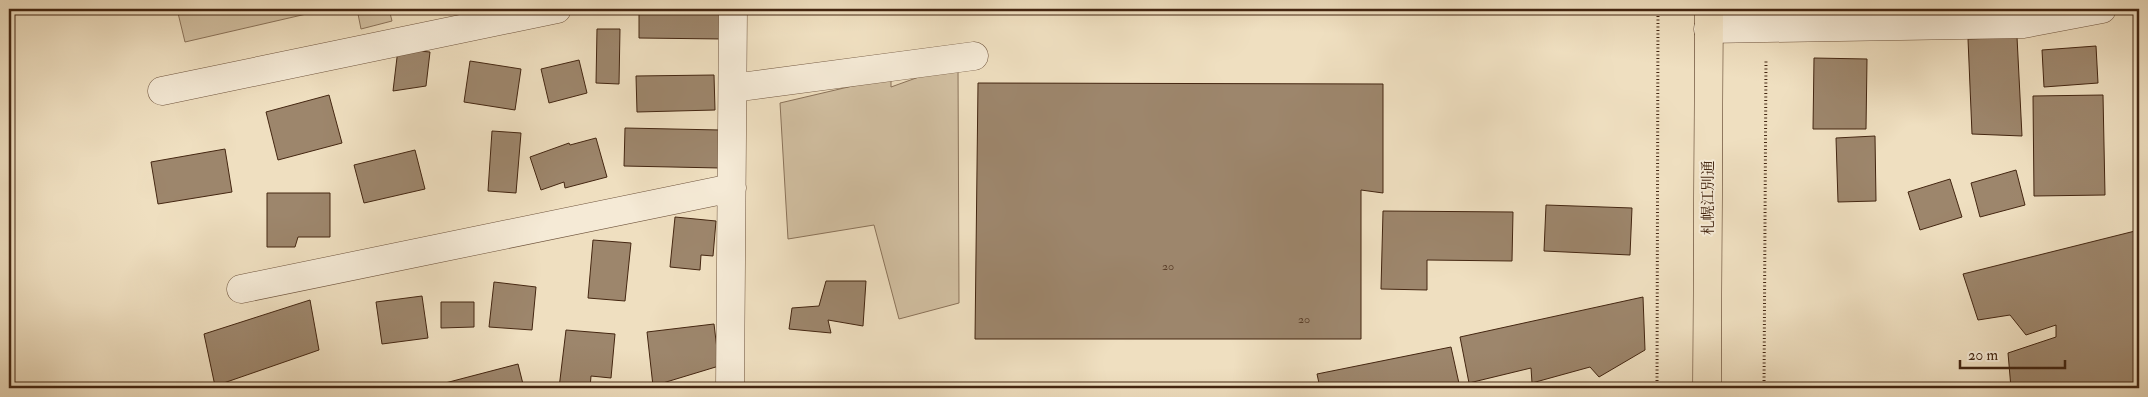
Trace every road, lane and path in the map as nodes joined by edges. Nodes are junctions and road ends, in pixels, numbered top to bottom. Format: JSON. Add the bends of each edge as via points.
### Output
{"nodes":[{"id":1,"x":558,"y":9,"type":"edge"},
{"id":2,"x":733,"y":9,"type":"edge"},
{"id":3,"x":1658,"y":9,"type":"edge"},
{"id":4,"x":2102,"y":9,"type":"edge"},
{"id":5,"x":1709,"y":19,"type":"edge"},
{"id":6,"x":1766,"y":28,"type":"junction"},
{"id":7,"x":974,"y":56,"type":"dead end"},
{"id":8,"x":733,"y":88,"type":"junction"},
{"id":9,"x":162,"y":91,"type":"dead end"},
{"id":10,"x":732,"y":188,"type":"junction"},
{"id":11,"x":241,"y":289,"type":"dead end"},
{"id":12,"x":730,"y":388,"type":"edge"},
{"id":13,"x":1657,"y":388,"type":"edge"},
{"id":14,"x":1707,"y":388,"type":"edge"},
{"id":15,"x":1764,"y":388,"type":"edge"}],
"edges":[{"from":1,"to":9,"type":"street"},
{"from":2,"to":8,"type":"street"},
{"from":3,"to":13,"type":"path"},
{"from":4,"to":6,"type":"street","via":[[2023,24]]},
{"from":5,"to":6,"type":"street"},
{"from":5,"to":14,"type":"highway","name":"札幌江別通"},
{"from":6,"to":15,"type":"path"},
{"from":7,"to":8,"type":"street"},
{"from":8,"to":10,"type":"street"},
{"from":10,"to":11,"type":"street"},
{"from":10,"to":12,"type":"street"}]}
